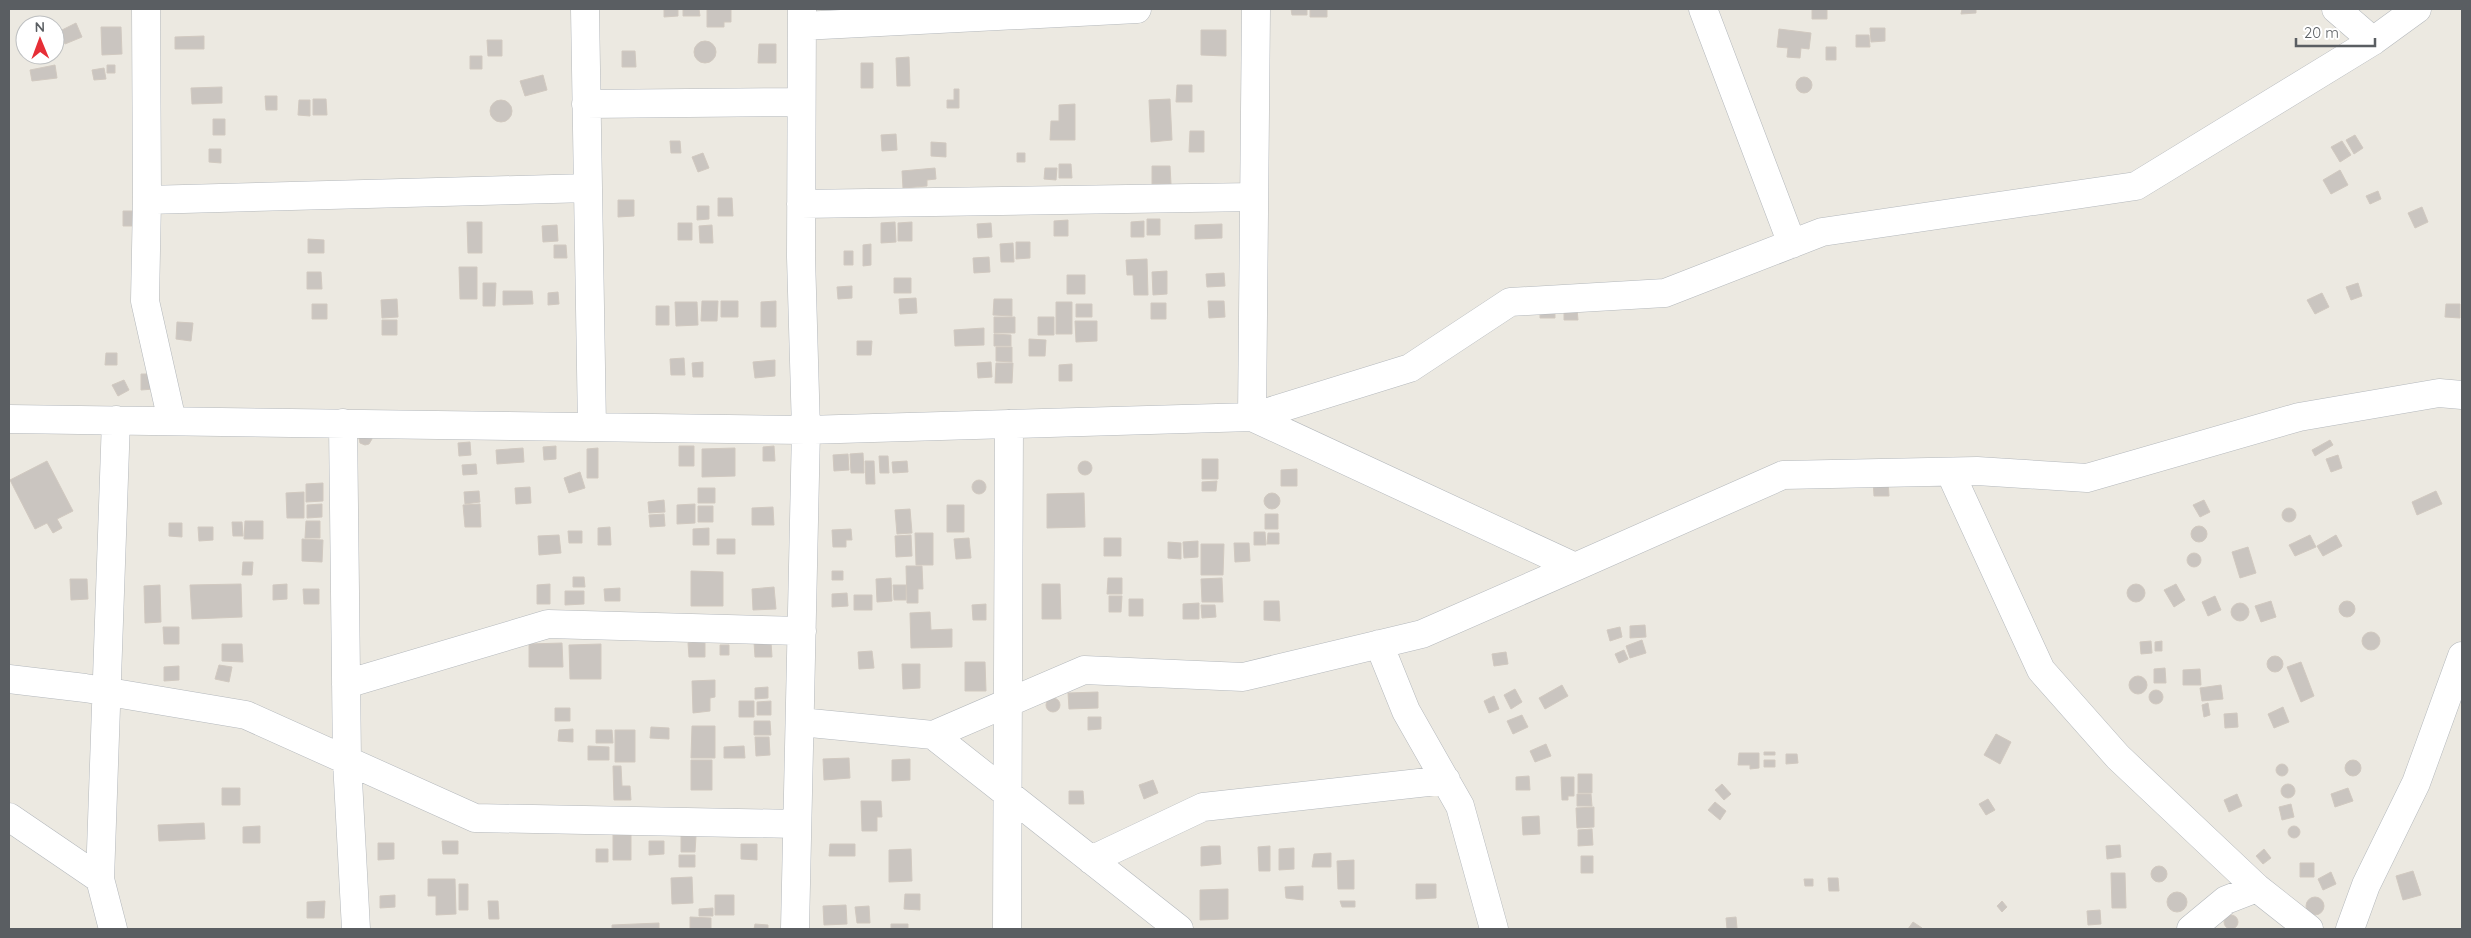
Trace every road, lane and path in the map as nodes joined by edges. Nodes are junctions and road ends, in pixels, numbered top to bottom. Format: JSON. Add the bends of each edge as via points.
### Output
{"nodes":[{"id":1,"x":146,"y":9,"type":"edge"},
{"id":2,"x":585,"y":9,"type":"edge"},
{"id":3,"x":1137,"y":9,"type":"edge"},
{"id":4,"x":1256,"y":9,"type":"edge"},
{"id":5,"x":1703,"y":9,"type":"edge"},
{"id":6,"x":2336,"y":9,"type":"edge"},
{"id":7,"x":2417,"y":9,"type":"edge"},
{"id":8,"x":802,"y":18,"type":"edge"},
{"id":9,"x":2373,"y":41,"type":"junction"},
{"id":10,"x":801,"y":102,"type":"junction"},
{"id":11,"x":586,"y":104,"type":"junction"},
{"id":12,"x":588,"y":188,"type":"junction"},
{"id":13,"x":1254,"y":197,"type":"junction"},
{"id":14,"x":147,"y":200,"type":"junction"},
{"id":15,"x":801,"y":204,"type":"junction"},
{"id":16,"x":1792,"y":244,"type":"junction"},
{"id":17,"x":2462,"y":395,"type":"edge"},
{"id":18,"x":1252,"y":417,"type":"junction"},
{"id":19,"x":9,"y":419,"type":"edge"},
{"id":20,"x":116,"y":420,"type":"junction"},
{"id":21,"x":172,"y":421,"type":"junction"},
{"id":22,"x":344,"y":423,"type":"junction"},
{"id":23,"x":1009,"y":424,"type":"junction"},
{"id":24,"x":592,"y":427,"type":"junction"},
{"id":25,"x":806,"y":430,"type":"junction"},
{"id":26,"x":1950,"y":472,"type":"junction"},
{"id":27,"x":1575,"y":567,"type":"junction"},
{"id":28,"x":802,"y":631,"type":"junction"},
{"id":29,"x":1379,"y":644,"type":"junction"},
{"id":30,"x":2462,"y":656,"type":"edge"},
{"id":31,"x":9,"y":679,"type":"edge"},
{"id":32,"x":346,"y":684,"type":"junction"},
{"id":33,"x":106,"y":691,"type":"junction"},
{"id":34,"x":1008,"y":703,"type":"junction"},
{"id":35,"x":800,"y":722,"type":"junction"},
{"id":36,"x":933,"y":735,"type":"junction"},
{"id":37,"x":347,"y":761,"type":"junction"},
{"id":38,"x":1446,"y":780,"type":"junction"},
{"id":39,"x":1008,"y":795,"type":"junction"},
{"id":40,"x":9,"y":817,"type":"edge"},
{"id":41,"x":797,"y":824,"type":"junction"},
{"id":42,"x":1091,"y":860,"type":"junction"},
{"id":43,"x":100,"y":879,"type":"junction"},
{"id":44,"x":2257,"y":888,"type":"junction"},
{"id":45,"x":113,"y":929,"type":"edge"},
{"id":46,"x":356,"y":929,"type":"edge"},
{"id":47,"x":795,"y":929,"type":"edge"},
{"id":48,"x":1007,"y":929,"type":"edge"},
{"id":49,"x":1179,"y":929,"type":"edge"},
{"id":50,"x":1494,"y":929,"type":"edge"},
{"id":51,"x":2191,"y":929,"type":"edge"},
{"id":52,"x":2309,"y":929,"type":"edge"},
{"id":53,"x":2350,"y":929,"type":"edge"}],
"edges":[{"from":1,"to":14,"type":"street"},
{"from":2,"to":11,"type":"street"},
{"from":3,"to":8,"type":"street"},
{"from":4,"to":13,"type":"street"},
{"from":5,"to":16,"type":"street"},
{"from":6,"to":9,"type":"street"},
{"from":7,"to":9,"type":"street"},
{"from":8,"to":10,"type":"street"},
{"from":9,"to":16,"type":"street","via":[[2136,186],[1822,232]]},
{"from":10,"to":11,"type":"street"},
{"from":10,"to":15,"type":"street"},
{"from":11,"to":12,"type":"street"},
{"from":12,"to":14,"type":"street"},
{"from":12,"to":24,"type":"street"},
{"from":13,"to":15,"type":"street"},
{"from":13,"to":18,"type":"street"},
{"from":14,"to":21,"type":"street","via":[[145,301]]},
{"from":15,"to":25,"type":"street"},
{"from":16,"to":18,"type":"street","via":[[1665,293],[1510,302],[1410,368]]},
{"from":17,"to":26,"type":"street","via":[[2439,393],[2299,417],[2087,478]]},
{"from":18,"to":23,"type":"street"},
{"from":18,"to":27,"type":"street"},
{"from":19,"to":20,"type":"street"},
{"from":20,"to":21,"type":"street"},
{"from":20,"to":33,"type":"street"},
{"from":21,"to":22,"type":"street"},
{"from":22,"to":24,"type":"street"},
{"from":22,"to":32,"type":"street"},
{"from":23,"to":25,"type":"street"},
{"from":23,"to":34,"type":"street"},
{"from":24,"to":25,"type":"street"},
{"from":25,"to":28,"type":"street"},
{"from":26,"to":27,"type":"street","via":[[1783,475]]},
{"from":26,"to":44,"type":"street","via":[[2041,670],[2118,757]]},
{"from":27,"to":29,"type":"street","via":[[1422,634]]},
{"from":28,"to":32,"type":"street","via":[[548,624]]},
{"from":28,"to":35,"type":"street"},
{"from":29,"to":34,"type":"street","via":[[1243,678],[1084,670]]},
{"from":29,"to":38,"type":"street","via":[[1406,711]]},
{"from":30,"to":53,"type":"street","via":[[2416,783],[2366,885]]},
{"from":31,"to":33,"type":"street"},
{"from":32,"to":37,"type":"street"},
{"from":33,"to":37,"type":"street","via":[[246,715]]},
{"from":33,"to":43,"type":"street"},
{"from":34,"to":36,"type":"street"},
{"from":34,"to":39,"type":"street"},
{"from":35,"to":36,"type":"street"},
{"from":35,"to":41,"type":"street"},
{"from":36,"to":39,"type":"street"},
{"from":37,"to":41,"type":"street","via":[[475,818]]},
{"from":37,"to":46,"type":"street"},
{"from":38,"to":42,"type":"street","via":[[1203,807]]},
{"from":38,"to":50,"type":"street","via":[[1460,806]]},
{"from":39,"to":42,"type":"street"},
{"from":39,"to":48,"type":"street"},
{"from":40,"to":43,"type":"street"},
{"from":41,"to":47,"type":"street"},
{"from":42,"to":49,"type":"street"},
{"from":43,"to":45,"type":"street"},
{"from":44,"to":51,"type":"street","via":[[2226,900]]},
{"from":44,"to":52,"type":"street"}]}
